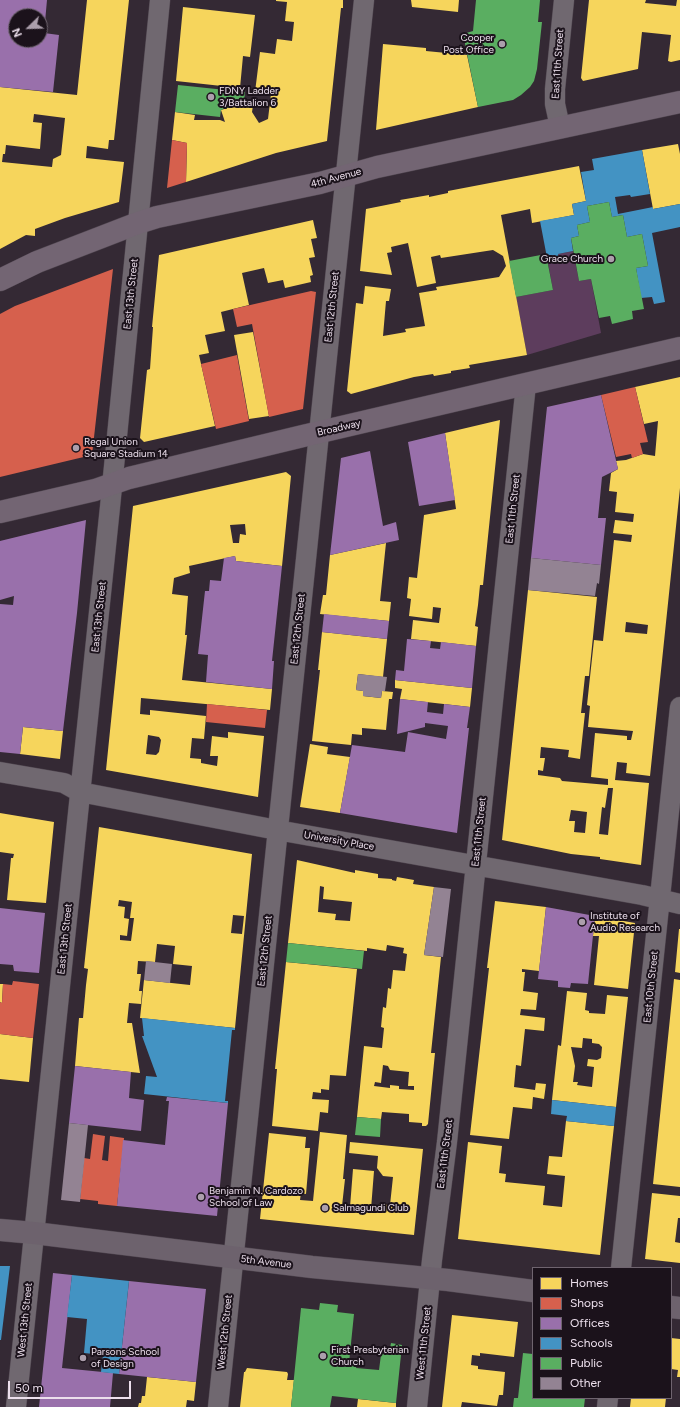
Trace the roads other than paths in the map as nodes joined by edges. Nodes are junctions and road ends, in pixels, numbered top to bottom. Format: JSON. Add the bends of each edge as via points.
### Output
{"nodes":[{"id":1,"x":160,"y":0,"type":"edge"},
{"id":2,"x":364,"y":0,"type":"edge"},
{"id":3,"x":564,"y":0,"type":"edge"},
{"id":4,"x":680,"y":102,"type":"edge"},
{"id":5,"x":560,"y":128,"type":"junction"},
{"id":6,"x":346,"y":176,"type":"junction"},
{"id":7,"x":138,"y":223,"type":"junction"},
{"id":8,"x":0,"y":280,"type":"edge"},
{"id":9,"x":680,"y":348,"type":"edge"},
{"id":10,"x":526,"y":384,"type":"junction"},
{"id":11,"x":319,"y":433,"type":"junction"},
{"id":12,"x":113,"y":484,"type":"junction"},
{"id":13,"x":0,"y":512,"type":"edge"},
{"id":14,"x":680,"y":707,"type":"edge"},
{"id":15,"x":0,"y":772,"type":"edge"},
{"id":16,"x":80,"y":792,"type":"junction"},
{"id":17,"x":277,"y":830,"type":"junction"},
{"id":18,"x":476,"y":865,"type":"junction"},
{"id":19,"x":660,"y":899,"type":"junction"},
{"id":20,"x":680,"y":904,"type":"edge"},
{"id":21,"x":0,"y":1230,"type":"edge"},
{"id":22,"x":34,"y":1233,"type":"junction"},
{"id":23,"x":233,"y":1258,"type":"junction"},
{"id":24,"x":621,"y":1267,"type":"edge"},
{"id":25,"x":431,"y":1278,"type":"junction"},
{"id":26,"x":532,"y":1291,"type":"edge"},
{"id":27,"x":16,"y":1407,"type":"edge"},
{"id":28,"x":218,"y":1407,"type":"edge"},
{"id":29,"x":417,"y":1407,"type":"edge"}],
"edges":[{"from":1,"to":7,"type":"street","name":"East 13th Street"},
{"from":2,"to":6,"type":"street","name":"East 12th Street"},
{"from":3,"to":5,"type":"street","name":"East 11th Street","via":[[555,89]]},
{"from":4,"to":5,"type":"main road","name":"4th Avenue"},
{"from":5,"to":6,"type":"main road","name":"4th Avenue"},
{"from":6,"to":7,"type":"main road","name":"4th Avenue"},
{"from":6,"to":11,"type":"street","name":"East 12th Street"},
{"from":7,"to":8,"type":"main road","name":"4th Avenue","via":[[37,262]]},
{"from":7,"to":12,"type":"street","name":"East 13th Street"},
{"from":9,"to":10,"type":"main road","name":"Broadway"},
{"from":10,"to":11,"type":"main road","name":"Broadway"},
{"from":10,"to":18,"type":"street","name":"East 11th Street"},
{"from":11,"to":12,"type":"main road","name":"Broadway"},
{"from":11,"to":17,"type":"street","name":"East 12th Street"},
{"from":12,"to":13,"type":"main road","name":"Broadway"},
{"from":12,"to":16,"type":"street","name":"East 13th Street"},
{"from":14,"to":19,"type":"street","name":"East 10th Street"},
{"from":15,"to":16,"type":"street","name":"University Place","via":[[64,783]]},
{"from":16,"to":17,"type":"street","name":"University Place"},
{"from":16,"to":22,"type":"street","name":"East 13th Street"},
{"from":17,"to":18,"type":"street","name":"University Place"},
{"from":17,"to":23,"type":"street","name":"East 12th Street"},
{"from":18,"to":19,"type":"street","name":"University Place"},
{"from":18,"to":25,"type":"street","name":"East 11th Street"},
{"from":19,"to":20,"type":"street","name":"University Place"},
{"from":19,"to":24,"type":"street","name":"East 10th Street"},
{"from":21,"to":22,"type":"main road","name":"5th Avenue"},
{"from":22,"to":23,"type":"main road","name":"5th Avenue"},
{"from":22,"to":27,"type":"street","name":"West 13th Street"},
{"from":23,"to":25,"type":"main road","name":"5th Avenue"},
{"from":23,"to":28,"type":"street","name":"West 12th Street"},
{"from":25,"to":26,"type":"main road","name":"5th Avenue"},
{"from":25,"to":29,"type":"street","name":"West 11th Street"}]}
